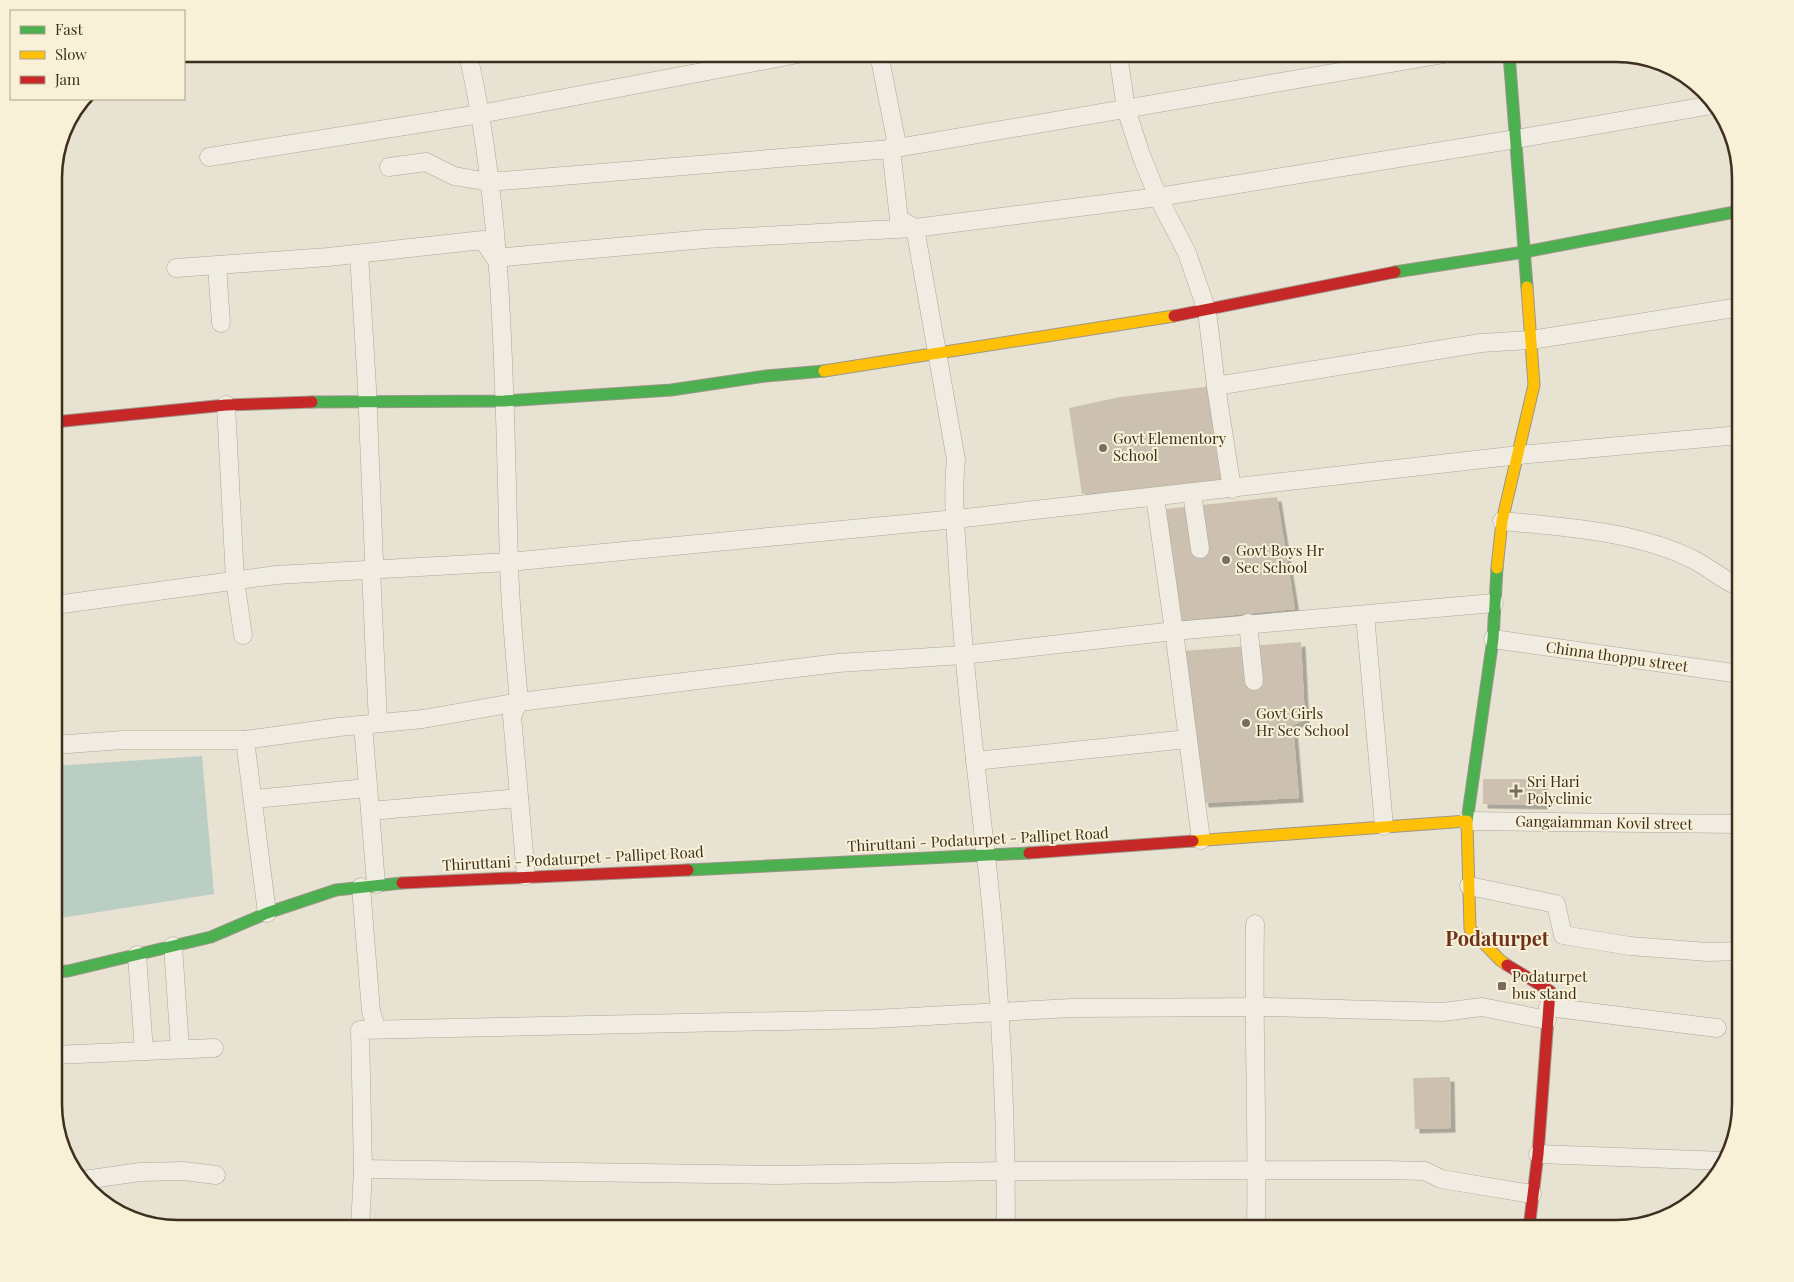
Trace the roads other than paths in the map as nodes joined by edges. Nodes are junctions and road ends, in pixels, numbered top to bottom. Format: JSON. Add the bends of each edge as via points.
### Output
{"nodes":[{"id":1,"x":470,"y":62,"type":"edge"},
{"id":2,"x":756,"y":62,"type":"edge"},
{"id":3,"x":881,"y":62,"type":"edge"},
{"id":4,"x":1119,"y":62,"type":"edge"},
{"id":5,"x":1398,"y":62,"type":"edge"},
{"id":6,"x":1510,"y":62,"type":"edge"},
{"id":7,"x":1706,"y":105,"type":"edge"},
{"id":8,"x":1126,"y":109,"type":"junction"},
{"id":9,"x":480,"y":114,"type":"junction"},
{"id":10,"x":1516,"y":139,"type":"junction"},
{"id":11,"x":891,"y":149,"type":"junction"},
{"id":12,"x":209,"y":157,"type":"dead end"},
{"id":13,"x":389,"y":167,"type":"dead end"},
{"id":14,"x":489,"y":182,"type":"junction"},
{"id":15,"x":1158,"y":196,"type":"junction"},
{"id":16,"x":1732,"y":213,"type":"edge"},
{"id":17,"x":915,"y":228,"type":"junction"},
{"id":18,"x":1524,"y":252,"type":"junction"},
{"id":19,"x":358,"y":254,"type":"junction"},
{"id":20,"x":495,"y":258,"type":"junction"},
{"id":21,"x":217,"y":266,"type":"junction"},
{"id":22,"x":176,"y":268,"type":"dead end"},
{"id":23,"x":1732,"y":308,"type":"edge"},
{"id":24,"x":1207,"y":311,"type":"junction"},
{"id":25,"x":221,"y":323,"type":"dead end"},
{"id":26,"x":1531,"y":340,"type":"junction"},
{"id":27,"x":936,"y":352,"type":"junction"},
{"id":28,"x":1216,"y":386,"type":"junction"},
{"id":29,"x":504,"y":400,"type":"junction"},
{"id":30,"x":368,"y":401,"type":"junction"},
{"id":31,"x":226,"y":405,"type":"junction"},
{"id":32,"x":63,"y":421,"type":"edge"},
{"id":33,"x":1732,"y":436,"type":"edge"},
{"id":34,"x":1519,"y":455,"type":"junction"},
{"id":35,"x":1232,"y":489,"type":"junction"},
{"id":36,"x":1192,"y":493,"type":"junction"},
{"id":37,"x":1155,"y":497,"type":"junction"},
{"id":38,"x":956,"y":520,"type":"junction"},
{"id":39,"x":1502,"y":520,"type":"junction"},
{"id":40,"x":1200,"y":549,"type":"dead end"},
{"id":41,"x":509,"y":562,"type":"junction"},
{"id":42,"x":371,"y":570,"type":"junction"},
{"id":43,"x":235,"y":580,"type":"junction"},
{"id":44,"x":1732,"y":582,"type":"edge"},
{"id":45,"x":1494,"y":603,"type":"junction"},
{"id":46,"x":63,"y":604,"type":"edge"},
{"id":47,"x":1365,"y":614,"type":"junction"},
{"id":48,"x":1248,"y":624,"type":"junction"},
{"id":49,"x":1174,"y":631,"type":"junction"},
{"id":50,"x":243,"y":635,"type":"dead end"},
{"id":51,"x":1493,"y":639,"type":"junction"},
{"id":52,"x":963,"y":656,"type":"junction"},
{"id":53,"x":1732,"y":673,"type":"edge"},
{"id":54,"x":1254,"y":681,"type":"dead end"},
{"id":55,"x":519,"y":702,"type":"junction"},
{"id":56,"x":371,"y":724,"type":"junction"},
{"id":57,"x":1188,"y":739,"type":"junction"},
{"id":58,"x":245,"y":740,"type":"junction"},
{"id":59,"x":63,"y":744,"type":"edge"},
{"id":60,"x":975,"y":761,"type":"junction"},
{"id":61,"x":367,"y":788,"type":"junction"},
{"id":62,"x":519,"y":798,"type":"junction"},
{"id":63,"x":254,"y":799,"type":"junction"},
{"id":64,"x":370,"y":811,"type":"junction"},
{"id":65,"x":1467,"y":822,"type":"junction"},
{"id":66,"x":1732,"y":824,"type":"edge"},
{"id":67,"x":1384,"y":826,"type":"junction"},
{"id":68,"x":1201,"y":840,"type":"junction"},
{"id":69,"x":986,"y":856,"type":"junction"},
{"id":70,"x":526,"y":876,"type":"junction"},
{"id":71,"x":368,"y":885,"type":"junction"},
{"id":72,"x":1469,"y":886,"type":"junction"},
{"id":73,"x":267,"y":912,"type":"junction"},
{"id":74,"x":1255,"y":924,"type":"dead end"},
{"id":75,"x":173,"y":946,"type":"junction"},
{"id":76,"x":1732,"y":951,"type":"edge"},
{"id":77,"x":136,"y":955,"type":"junction"},
{"id":78,"x":63,"y":971,"type":"edge"},
{"id":79,"x":1253,"y":1007,"type":"junction"},
{"id":80,"x":998,"y":1013,"type":"junction"},
{"id":81,"x":1548,"y":1013,"type":"junction"},
{"id":82,"x":376,"y":1028,"type":"junction"},
{"id":83,"x":1717,"y":1028,"type":"dead end"},
{"id":84,"x":214,"y":1048,"type":"dead end"},
{"id":85,"x":180,"y":1049,"type":"junction"},
{"id":86,"x":144,"y":1051,"type":"junction"},
{"id":87,"x":63,"y":1055,"type":"edge"},
{"id":88,"x":1538,"y":1154,"type":"junction"},
{"id":89,"x":1717,"y":1161,"type":"edge"},
{"id":90,"x":363,"y":1169,"type":"junction"},
{"id":91,"x":1257,"y":1170,"type":"junction"},
{"id":92,"x":1006,"y":1171,"type":"junction"},
{"id":93,"x":216,"y":1174,"type":"dead end"},
{"id":94,"x":90,"y":1179,"type":"edge"},
{"id":95,"x":1532,"y":1194,"type":"junction"},
{"id":96,"x":360,"y":1220,"type":"edge"},
{"id":97,"x":1006,"y":1220,"type":"edge"},
{"id":98,"x":1256,"y":1220,"type":"edge"},
{"id":99,"x":1530,"y":1220,"type":"edge"}],
"edges":[{"from":1,"to":9,"type":"street"},
{"from":2,"to":9,"type":"street"},
{"from":3,"to":11,"type":"street","via":[[896,140]]},
{"from":4,"to":8,"type":"street"},
{"from":5,"to":8,"type":"street"},
{"from":6,"to":10,"type":"main road"},
{"from":7,"to":10,"type":"street"},
{"from":8,"to":11,"type":"street"},
{"from":8,"to":15,"type":"street"},
{"from":9,"to":12,"type":"street"},
{"from":9,"to":14,"type":"street"},
{"from":10,"to":15,"type":"street"},
{"from":10,"to":18,"type":"main road"},
{"from":11,"to":14,"type":"street"},
{"from":11,"to":17,"type":"street","via":[[899,219]]},
{"from":13,"to":14,"type":"street","via":[[426,162],[454,176]]},
{"from":14,"to":20,"type":"street"},
{"from":15,"to":17,"type":"street"},
{"from":15,"to":24,"type":"street","via":[[1187,253]]},
{"from":16,"to":18,"type":"main road"},
{"from":17,"to":20,"type":"street","via":[[705,239]]},
{"from":17,"to":27,"type":"street"},
{"from":18,"to":24,"type":"main road","via":[[1430,265]]},
{"from":18,"to":26,"type":"main road"},
{"from":19,"to":20,"type":"street","via":[[483,240]]},
{"from":19,"to":21,"type":"street"},
{"from":19,"to":30,"type":"street"},
{"from":20,"to":29,"type":"street"},
{"from":21,"to":22,"type":"street"},
{"from":21,"to":25,"type":"street"},
{"from":23,"to":26,"type":"street"},
{"from":24,"to":27,"type":"main road"},
{"from":24,"to":28,"type":"street"},
{"from":26,"to":28,"type":"street","via":[[1481,343]]},
{"from":26,"to":34,"type":"main road","via":[[1534,385]]},
{"from":27,"to":29,"type":"main road","via":[[832,370],[671,390]]},
{"from":27,"to":38,"type":"street","via":[[956,460],[953,489]]},
{"from":28,"to":35,"type":"street"},
{"from":29,"to":30,"type":"main road"},
{"from":29,"to":41,"type":"street"},
{"from":30,"to":31,"type":"main road"},
{"from":30,"to":42,"type":"street","via":[[374,561]]},
{"from":31,"to":32,"type":"main road"},
{"from":31,"to":43,"type":"street"},
{"from":33,"to":34,"type":"street"},
{"from":34,"to":35,"type":"street"},
{"from":34,"to":39,"type":"main road"},
{"from":35,"to":36,"type":"street"},
{"from":36,"to":37,"type":"street"},
{"from":36,"to":40,"type":"street"},
{"from":37,"to":38,"type":"street"},
{"from":37,"to":49,"type":"street"},
{"from":38,"to":41,"type":"street"},
{"from":38,"to":52,"type":"street"},
{"from":39,"to":44,"type":"street","via":[[1651,544],[1690,558]]},
{"from":39,"to":45,"type":"main road"},
{"from":41,"to":42,"type":"street"},
{"from":41,"to":55,"type":"street"},
{"from":42,"to":43,"type":"street"},
{"from":42,"to":56,"type":"street"},
{"from":43,"to":46,"type":"street"},
{"from":43,"to":50,"type":"street"},
{"from":45,"to":47,"type":"street"},
{"from":45,"to":51,"type":"main road"},
{"from":47,"to":48,"type":"street"},
{"from":47,"to":67,"type":"street"},
{"from":48,"to":49,"type":"street"},
{"from":48,"to":54,"type":"street"},
{"from":49,"to":52,"type":"street"},
{"from":49,"to":57,"type":"street"},
{"from":51,"to":53,"type":"street","name":"Chinna thoppu street"},
{"from":51,"to":65,"type":"main road"},
{"from":52,"to":55,"type":"street","via":[[838,663]]},
{"from":52,"to":60,"type":"street"},
{"from":55,"to":56,"type":"street","via":[[423,719]]},
{"from":55,"to":62,"type":"street","via":[[512,716]]},
{"from":56,"to":58,"type":"street"},
{"from":56,"to":61,"type":"street"},
{"from":57,"to":60,"type":"street"},
{"from":57,"to":68,"type":"street"},
{"from":58,"to":59,"type":"street","via":[[123,740]]},
{"from":58,"to":63,"type":"street"},
{"from":60,"to":69,"type":"street"},
{"from":61,"to":63,"type":"street"},
{"from":61,"to":64,"type":"street"},
{"from":62,"to":64,"type":"street"},
{"from":62,"to":70,"type":"street"},
{"from":63,"to":73,"type":"street"},
{"from":64,"to":71,"type":"street"},
{"from":65,"to":66,"type":"street","name":"Gangaiamman Kovil street"},
{"from":65,"to":67,"type":"main road","name":"Thiruttani - Podaturpet - Pallipet Road"},
{"from":65,"to":72,"type":"main road"},
{"from":67,"to":68,"type":"main road","name":"Thiruttani - Podaturpet - Pallipet Road"},
{"from":68,"to":69,"type":"main road","name":"Thiruttani - Podaturpet - Pallipet Road"},
{"from":69,"to":70,"type":"main road","name":"Thiruttani - Podaturpet - Pallipet Road"},
{"from":69,"to":80,"type":"street"},
{"from":70,"to":71,"type":"main road","name":"Thiruttani - Podaturpet - Pallipet Road"},
{"from":71,"to":73,"type":"main road","name":"Thiruttani - Podaturpet - Pallipet Road","via":[[336,890]]},
{"from":71,"to":82,"type":"street","via":[[371,1010]]},
{"from":72,"to":76,"type":"street","via":[[1556,904],[1563,935],[1630,946]]},
{"from":72,"to":81,"type":"main road","via":[[1470,929],[1500,960],[1550,991]]},
{"from":73,"to":75,"type":"main road","name":"Thiruttani - Podaturpet - Pallipet Road","via":[[210,937]]},
{"from":74,"to":79,"type":"street"},
{"from":75,"to":77,"type":"main road","name":"Thiruttani - Podaturpet - Pallipet Road"},
{"from":75,"to":85,"type":"street"},
{"from":77,"to":78,"type":"main road","name":"Thiruttani - Podaturpet - Pallipet Road"},
{"from":77,"to":86,"type":"street"},
{"from":79,"to":80,"type":"street","via":[[1071,1008]]},
{"from":79,"to":81,"type":"street","via":[[1443,1012],[1482,1007]]},
{"from":79,"to":91,"type":"street"},
{"from":80,"to":82,"type":"street","via":[[778,1022]]},
{"from":80,"to":92,"type":"street"},
{"from":81,"to":83,"type":"street"},
{"from":81,"to":88,"type":"main road"},
{"from":82,"to":90,"type":"street","via":[[360,1030]]},
{"from":84,"to":85,"type":"street"},
{"from":85,"to":86,"type":"street"},
{"from":86,"to":87,"type":"street"},
{"from":88,"to":89,"type":"street"},
{"from":88,"to":95,"type":"main road"},
{"from":90,"to":92,"type":"street","via":[[776,1175]]},
{"from":90,"to":96,"type":"street"},
{"from":91,"to":92,"type":"street"},
{"from":91,"to":95,"type":"street","via":[[1425,1171],[1441,1179]]},
{"from":91,"to":98,"type":"street"},
{"from":92,"to":97,"type":"street"},
{"from":93,"to":94,"type":"street","via":[[140,1172]]},
{"from":95,"to":99,"type":"main road"}]}
